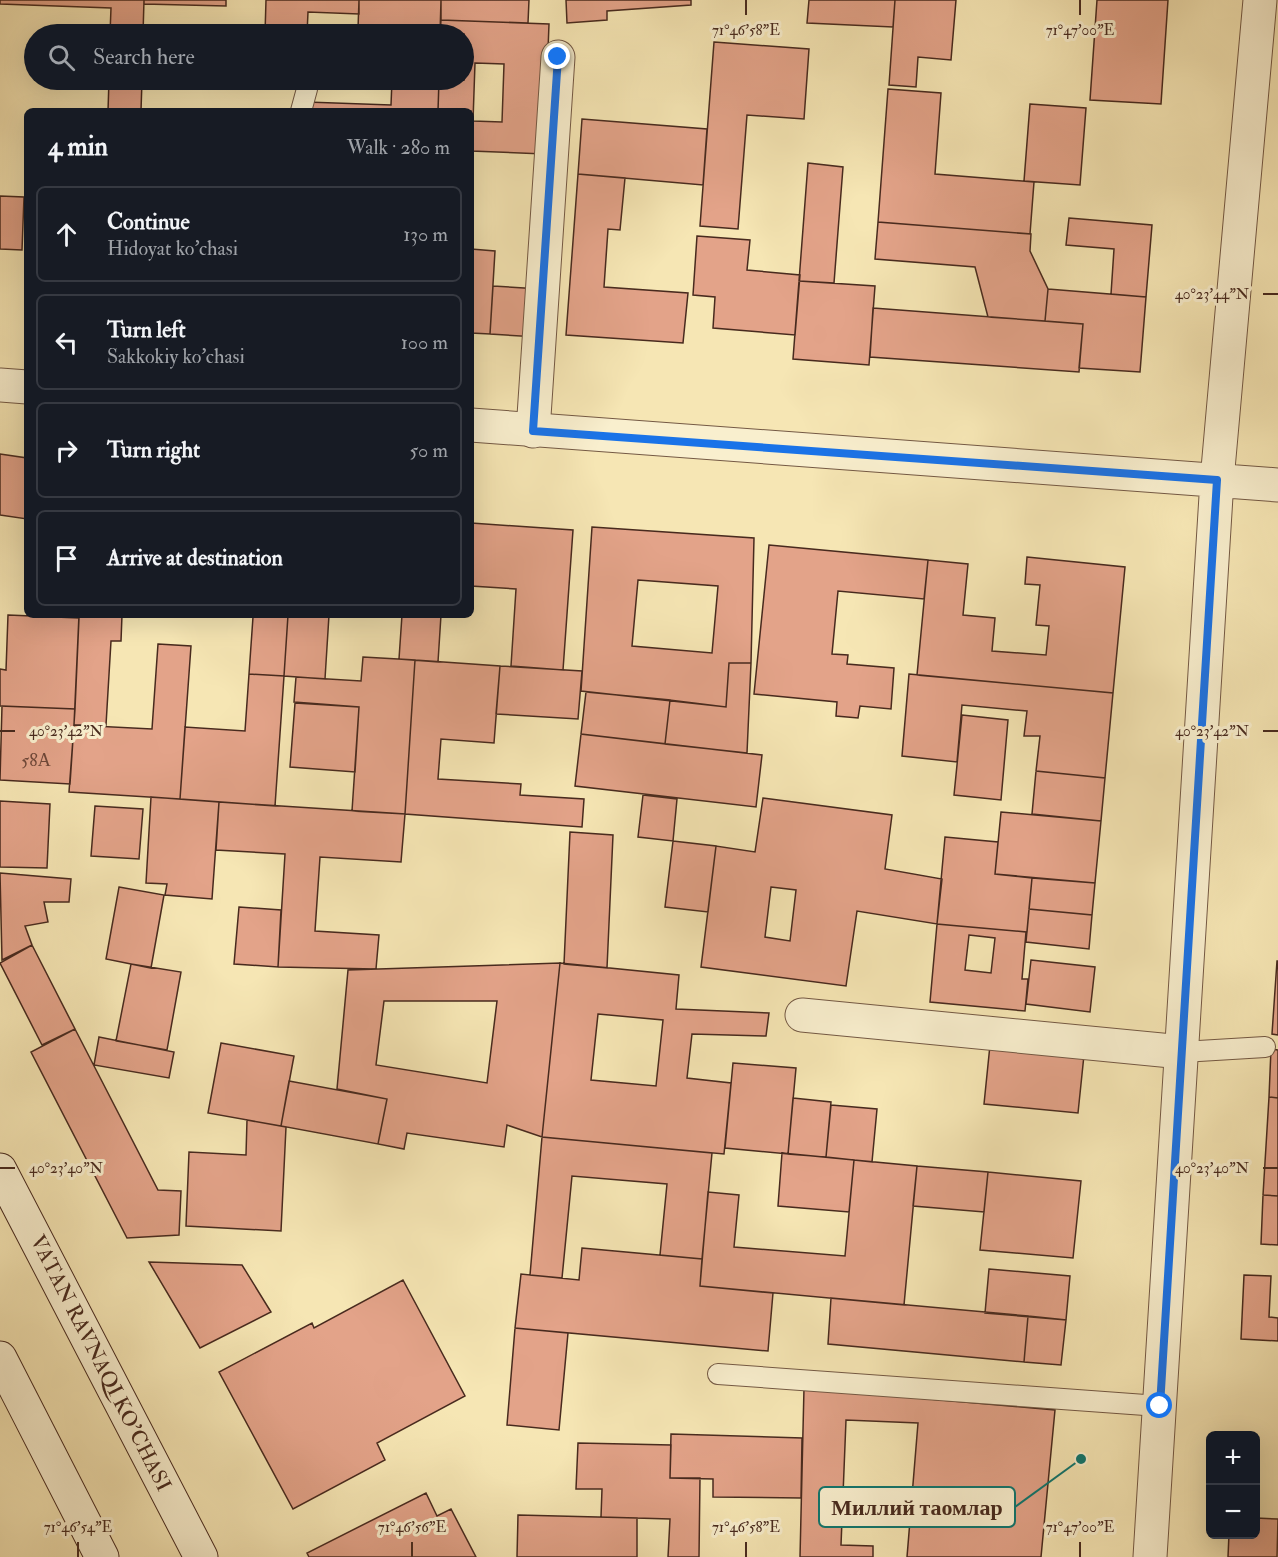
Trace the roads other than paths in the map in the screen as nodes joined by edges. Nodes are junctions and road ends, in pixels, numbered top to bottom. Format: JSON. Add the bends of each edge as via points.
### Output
{"nodes":[{"id":1,"x":1260,"y":0,"type":"edge"},
{"id":2,"x":558,"y":57,"type":"dead end"},
{"id":3,"x":307,"y":90,"type":"edge"},
{"id":4,"x":302,"y":108,"type":"edge"},
{"id":5,"x":0,"y":385,"type":"edge"},
{"id":6,"x":24,"y":387,"type":"edge"},
{"id":7,"x":474,"y":425,"type":"edge"},
{"id":8,"x":533,"y":431,"type":"junction"},
{"id":9,"x":1217,"y":480,"type":"junction"},
{"id":10,"x":1278,"y":485,"type":"edge"},
{"id":11,"x":802,"y":1016,"type":"dead end"},
{"id":12,"x":1265,"y":1047,"type":"dead end"},
{"id":13,"x":1182,"y":1052,"type":"junction"},
{"id":14,"x":0,"y":1170,"type":"edge"},
{"id":15,"x":0,"y":1358,"type":"edge"},
{"id":16,"x":718,"y":1374,"type":"dead end"},
{"id":17,"x":1160,"y":1406,"type":"junction"},
{"id":18,"x":102,"y":1557,"type":"edge"},
{"id":19,"x":201,"y":1557,"type":"edge"},
{"id":20,"x":1150,"y":1557,"type":"edge"}],
"edges":[{"from":1,"to":9,"type":"street"},
{"from":2,"to":8,"type":"street"},
{"from":3,"to":4,"type":"lane"},
{"from":5,"to":6,"type":"street"},
{"from":7,"to":8,"type":"street"},
{"from":8,"to":9,"type":"street"},
{"from":9,"to":10,"type":"street"},
{"from":9,"to":13,"type":"street"},
{"from":11,"to":13,"type":"street"},
{"from":12,"to":13,"type":"lane"},
{"from":13,"to":17,"type":"street"},
{"from":14,"to":19,"type":"street","name":"VATAN RAVNAQI KO'CHASI"},
{"from":15,"to":18,"type":"street"},
{"from":16,"to":17,"type":"lane"},
{"from":17,"to":20,"type":"street"}]}
